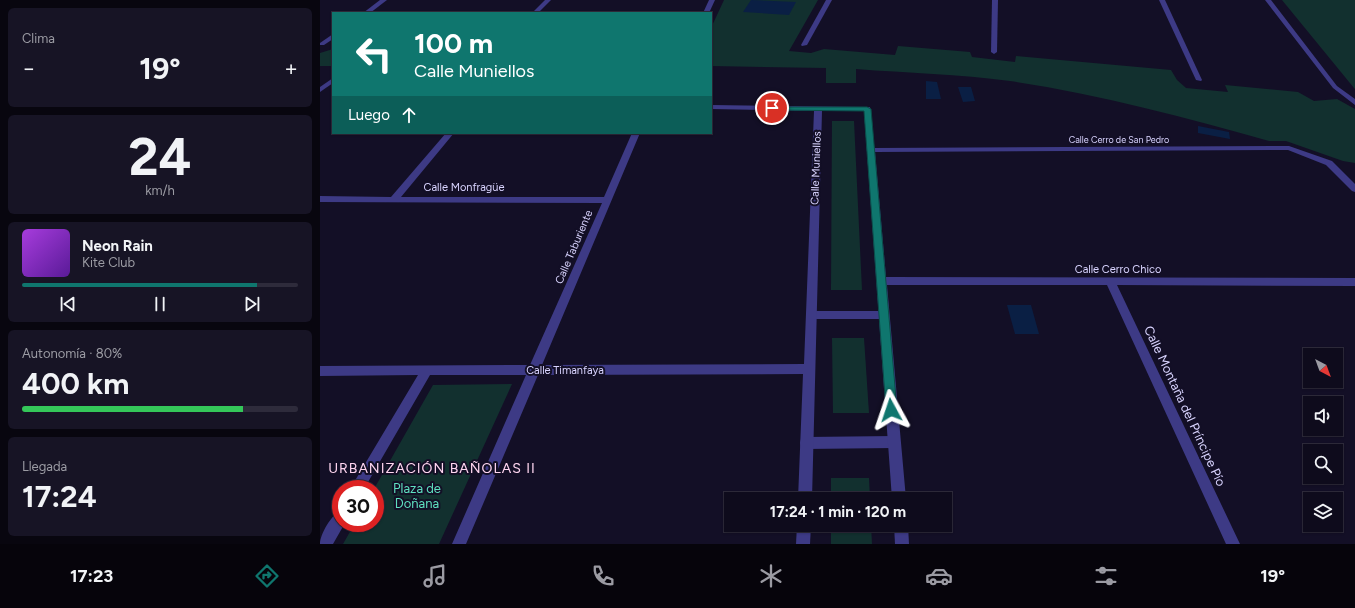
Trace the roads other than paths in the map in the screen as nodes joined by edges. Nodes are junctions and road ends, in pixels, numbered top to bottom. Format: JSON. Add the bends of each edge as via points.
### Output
{"nodes":[{"id":1,"x":384,"y":0,"type":"edge"},
{"id":2,"x":548,"y":0,"type":"edge"},
{"id":3,"x":712,"y":0,"type":"edge"},
{"id":4,"x":829,"y":0,"type":"edge"},
{"id":5,"x":995,"y":0,"type":"edge"},
{"id":6,"x":1162,"y":0,"type":"edge"},
{"id":7,"x":1268,"y":0,"type":"edge"},
{"id":8,"x":367,"y":12,"type":"edge"},
{"id":9,"x":536,"y":12,"type":"edge"},
{"id":10,"x":706,"y":12,"type":"edge"},
{"id":11,"x":332,"y":37,"type":"edge"},
{"id":12,"x":322,"y":44,"type":"dead end"},
{"id":13,"x":804,"y":45,"type":"dead end"},
{"id":14,"x":994,"y":52,"type":"dead end"},
{"id":15,"x":1198,"y":80,"type":"dead end"},
{"id":16,"x":332,"y":81,"type":"edge"},
{"id":17,"x":320,"y":90,"type":"edge"},
{"id":18,"x":1355,"y":103,"type":"edge"},
{"id":19,"x":712,"y":107,"type":"edge"},
{"id":20,"x":818,"y":109,"type":"junction"},
{"id":21,"x":449,"y":134,"type":"edge"},
{"id":22,"x":636,"y":134,"type":"edge"},
{"id":23,"x":870,"y":150,"type":"junction"},
{"id":24,"x":1355,"y":189,"type":"edge"},
{"id":25,"x":320,"y":199,"type":"edge"},
{"id":26,"x":394,"y":199,"type":"junction"},
{"id":27,"x":608,"y":200,"type":"junction"},
{"id":28,"x":881,"y":281,"type":"junction"},
{"id":29,"x":1110,"y":281,"type":"junction"},
{"id":30,"x":1351,"y":282,"type":"edge"},
{"id":31,"x":1355,"y":291,"type":"edge"},
{"id":32,"x":811,"y":315,"type":"junction"},
{"id":33,"x":884,"y":315,"type":"junction"},
{"id":34,"x":809,"y":369,"type":"junction"},
{"id":35,"x":427,"y":370,"type":"junction"},
{"id":36,"x":534,"y":370,"type":"junction"},
{"id":37,"x":320,"y":371,"type":"edge"},
{"id":38,"x":894,"y":442,"type":"junction"},
{"id":39,"x":806,"y":443,"type":"junction"},
{"id":40,"x":362,"y":480,"type":"edge"},
{"id":41,"x":804,"y":492,"type":"edge"},
{"id":42,"x":898,"y":492,"type":"edge"},
{"id":43,"x":332,"y":532,"type":"edge"},
{"id":44,"x":804,"y":532,"type":"edge"},
{"id":45,"x":901,"y":532,"type":"edge"},
{"id":46,"x":325,"y":544,"type":"edge"},
{"id":47,"x":458,"y":544,"type":"edge"},
{"id":48,"x":803,"y":544,"type":"edge"},
{"id":49,"x":902,"y":544,"type":"edge"},
{"id":50,"x":1233,"y":544,"type":"edge"}],
"edges":[{"from":1,"to":8,"type":"street"},
{"from":2,"to":9,"type":"street"},
{"from":3,"to":10,"type":"street"},
{"from":4,"to":13,"type":"street"},
{"from":5,"to":14,"type":"street"},
{"from":6,"to":15,"type":"street"},
{"from":7,"to":18,"type":"street","via":[[1335,87]]},
{"from":11,"to":12,"type":"street"},
{"from":16,"to":17,"type":"street"},
{"from":19,"to":20,"type":"street"},
{"from":20,"to":23,"type":"street","via":[[867,109]]},
{"from":20,"to":32,"type":"street","name":"Calle Muniellos"},
{"from":21,"to":26,"type":"street"},
{"from":22,"to":27,"type":"street","name":"Calle Taburiente"},
{"from":23,"to":24,"type":"street","name":"Calle Cerro de San Pedro","via":[[1289,148],[1329,163]]},
{"from":23,"to":28,"type":"street"},
{"from":25,"to":26,"type":"street","name":"Calle Monfragüe"},
{"from":26,"to":27,"type":"street","name":"Calle Monfragüe"},
{"from":27,"to":36,"type":"street","name":"Calle Taburiente"},
{"from":28,"to":29,"type":"street","name":"Calle Cerro Chico"},
{"from":28,"to":33,"type":"street"},
{"from":29,"to":30,"type":"street","name":"Calle Cerro Chico"},
{"from":29,"to":50,"type":"street","name":"Calle Montaña del Príncipe Pío"},
{"from":30,"to":31,"type":"street"},
{"from":32,"to":33,"type":"street"},
{"from":32,"to":34,"type":"street","name":"Calle Muniellos"},
{"from":33,"to":38,"type":"street"},
{"from":34,"to":36,"type":"street","name":"Calle Timanfaya"},
{"from":34,"to":39,"type":"street","name":"Calle Muniellos"},
{"from":35,"to":36,"type":"street","name":"Calle Timanfaya"},
{"from":35,"to":37,"type":"street","name":"Calle Timanfaya"},
{"from":35,"to":40,"type":"street"},
{"from":36,"to":47,"type":"street"},
{"from":38,"to":39,"type":"street"},
{"from":38,"to":42,"type":"street"},
{"from":39,"to":41,"type":"street","name":"Calle Muniellos"},
{"from":43,"to":46,"type":"street"},
{"from":44,"to":48,"type":"street"},
{"from":45,"to":49,"type":"street"}]}
